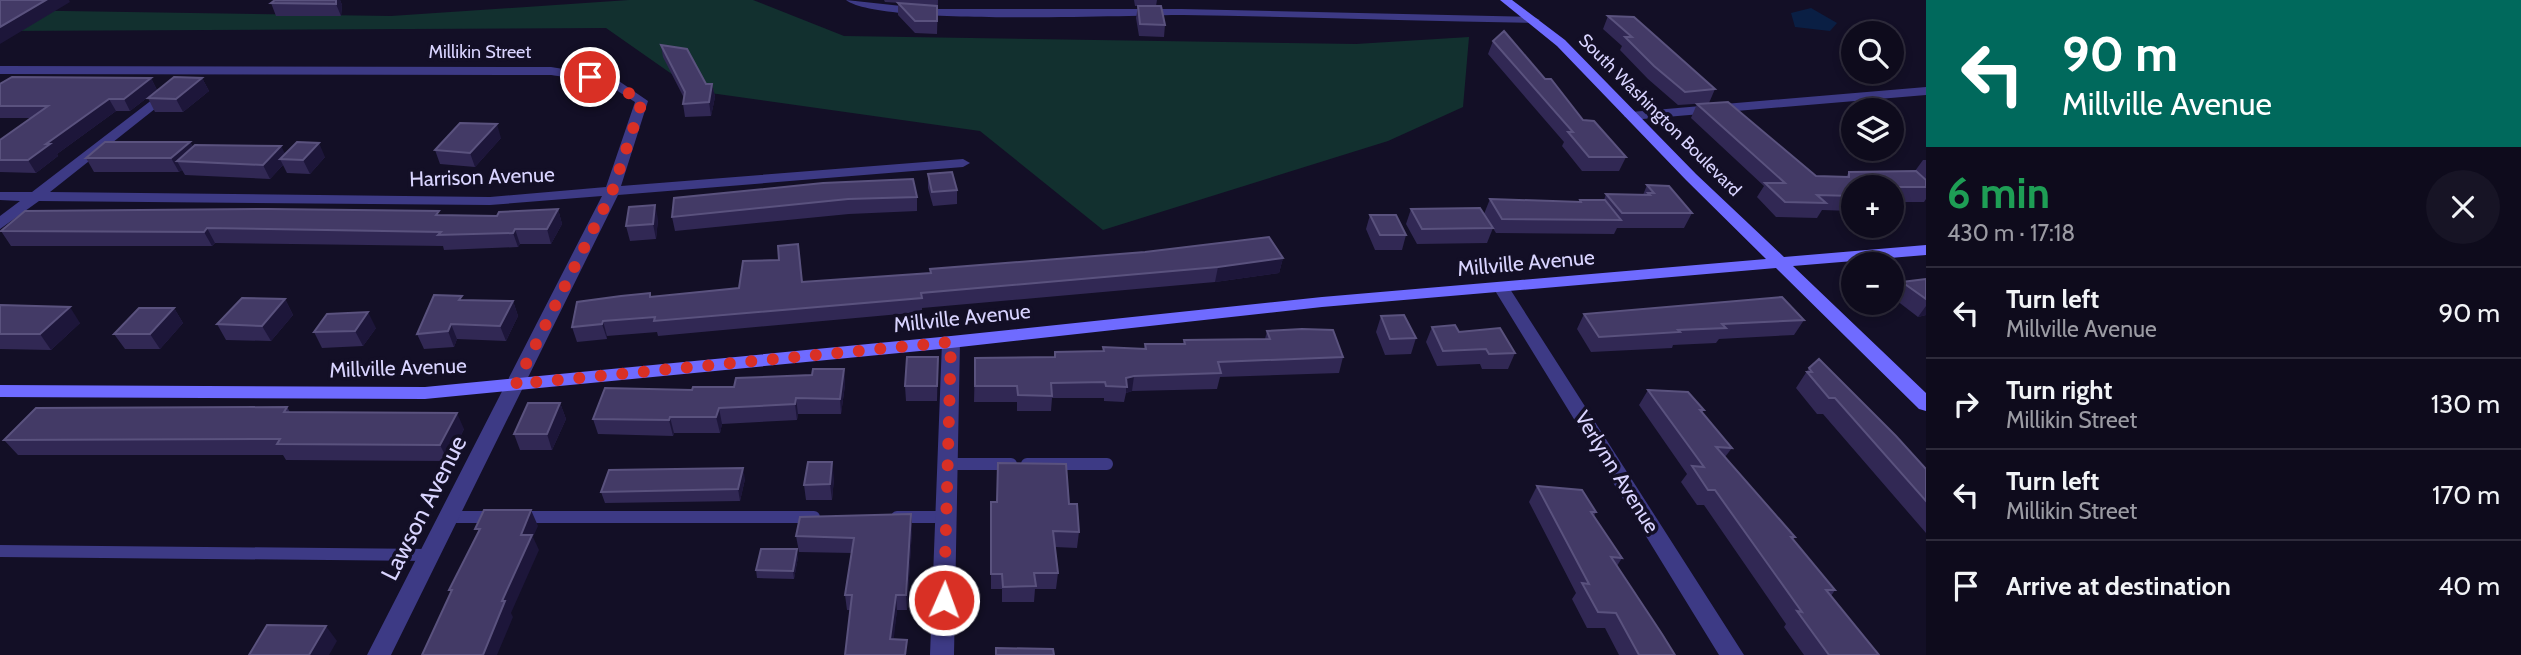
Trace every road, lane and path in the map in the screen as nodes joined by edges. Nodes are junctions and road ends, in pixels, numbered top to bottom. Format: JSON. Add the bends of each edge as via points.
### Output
{"nodes":[{"id":1,"x":850,"y":0,"type":"edge"},
{"id":2,"x":1505,"y":0,"type":"edge"},
{"id":3,"x":1534,"y":20,"type":"junction"},
{"id":4,"x":0,"y":70,"type":"edge"},
{"id":5,"x":194,"y":71,"type":"junction"},
{"id":6,"x":1926,"y":91,"type":"edge"},
{"id":7,"x":1630,"y":116,"type":"junction"},
{"id":8,"x":964,"y":163,"type":"dead end"},
{"id":9,"x":612,"y":192,"type":"junction"},
{"id":10,"x":0,"y":196,"type":"edge"},
{"id":11,"x":35,"y":196,"type":"junction"},
{"id":12,"x":0,"y":224,"type":"edge"},
{"id":13,"x":1926,"y":250,"type":"edge"},
{"id":14,"x":1782,"y":263,"type":"junction"},
{"id":15,"x":1502,"y":289,"type":"junction"},
{"id":16,"x":951,"y":342,"type":"junction"},
{"id":17,"x":516,"y":384,"type":"junction"},
{"id":18,"x":0,"y":391,"type":"edge"},
{"id":19,"x":1926,"y":404,"type":"edge"},
{"id":20,"x":948,"y":464,"type":"junction"},
{"id":21,"x":1107,"y":464,"type":"dead end"},
{"id":22,"x":449,"y":517,"type":"junction"},
{"id":23,"x":822,"y":517,"type":"edge"},
{"id":24,"x":877,"y":517,"type":"edge"},
{"id":25,"x":946,"y":517,"type":"junction"},
{"id":26,"x":0,"y":551,"type":"edge"},
{"id":27,"x":430,"y":555,"type":"junction"},
{"id":28,"x":379,"y":655,"type":"edge"},
{"id":29,"x":942,"y":655,"type":"edge"},
{"id":30,"x":1732,"y":655,"type":"edge"}],
"edges":[{"from":1,"to":3,"type":"street","via":[[929,12]]},
{"from":2,"to":3,"type":"main road","name":"South Washington Boulevard"},
{"from":3,"to":7,"type":"main road","name":"South Washington Boulevard"},
{"from":4,"to":5,"type":"street","name":"Millikin Street"},
{"from":5,"to":9,"type":"street","name":"Millikin Street","via":[[551,71],[609,80],[642,102]]},
{"from":5,"to":11,"type":"street"},
{"from":6,"to":7,"type":"street"},
{"from":7,"to":14,"type":"main road","name":"South Washington Boulevard"},
{"from":8,"to":9,"type":"street","name":"Harrison Avenue"},
{"from":9,"to":11,"type":"street","name":"Harrison Avenue","via":[[490,201]]},
{"from":9,"to":17,"type":"street","name":"Millikin Street"},
{"from":10,"to":11,"type":"street","name":"Harrison Avenue"},
{"from":11,"to":12,"type":"street"},
{"from":13,"to":14,"type":"main road","name":"Millville Avenue"},
{"from":14,"to":15,"type":"main road","name":"Millville Avenue"},
{"from":14,"to":19,"type":"main road","name":"South Washington Boulevard"},
{"from":15,"to":16,"type":"main road","name":"Millville Avenue","via":[[1322,302]]},
{"from":15,"to":30,"type":"street","name":"Verlynn Avenue"},
{"from":16,"to":17,"type":"main road","name":"Millville Avenue"},
{"from":16,"to":20,"type":"street"},
{"from":17,"to":18,"type":"main road","name":"Millville Avenue","via":[[377,395]]},
{"from":17,"to":22,"type":"street","name":"Lawson Avenue"},
{"from":20,"to":21,"type":"lane"},
{"from":20,"to":25,"type":"street"},
{"from":22,"to":23,"type":"lane"},
{"from":22,"to":27,"type":"street","name":"Lawson Avenue"},
{"from":24,"to":25,"type":"lane"},
{"from":25,"to":29,"type":"street"},
{"from":26,"to":27,"type":"lane"},
{"from":27,"to":28,"type":"street","name":"Lawson Avenue"}]}
